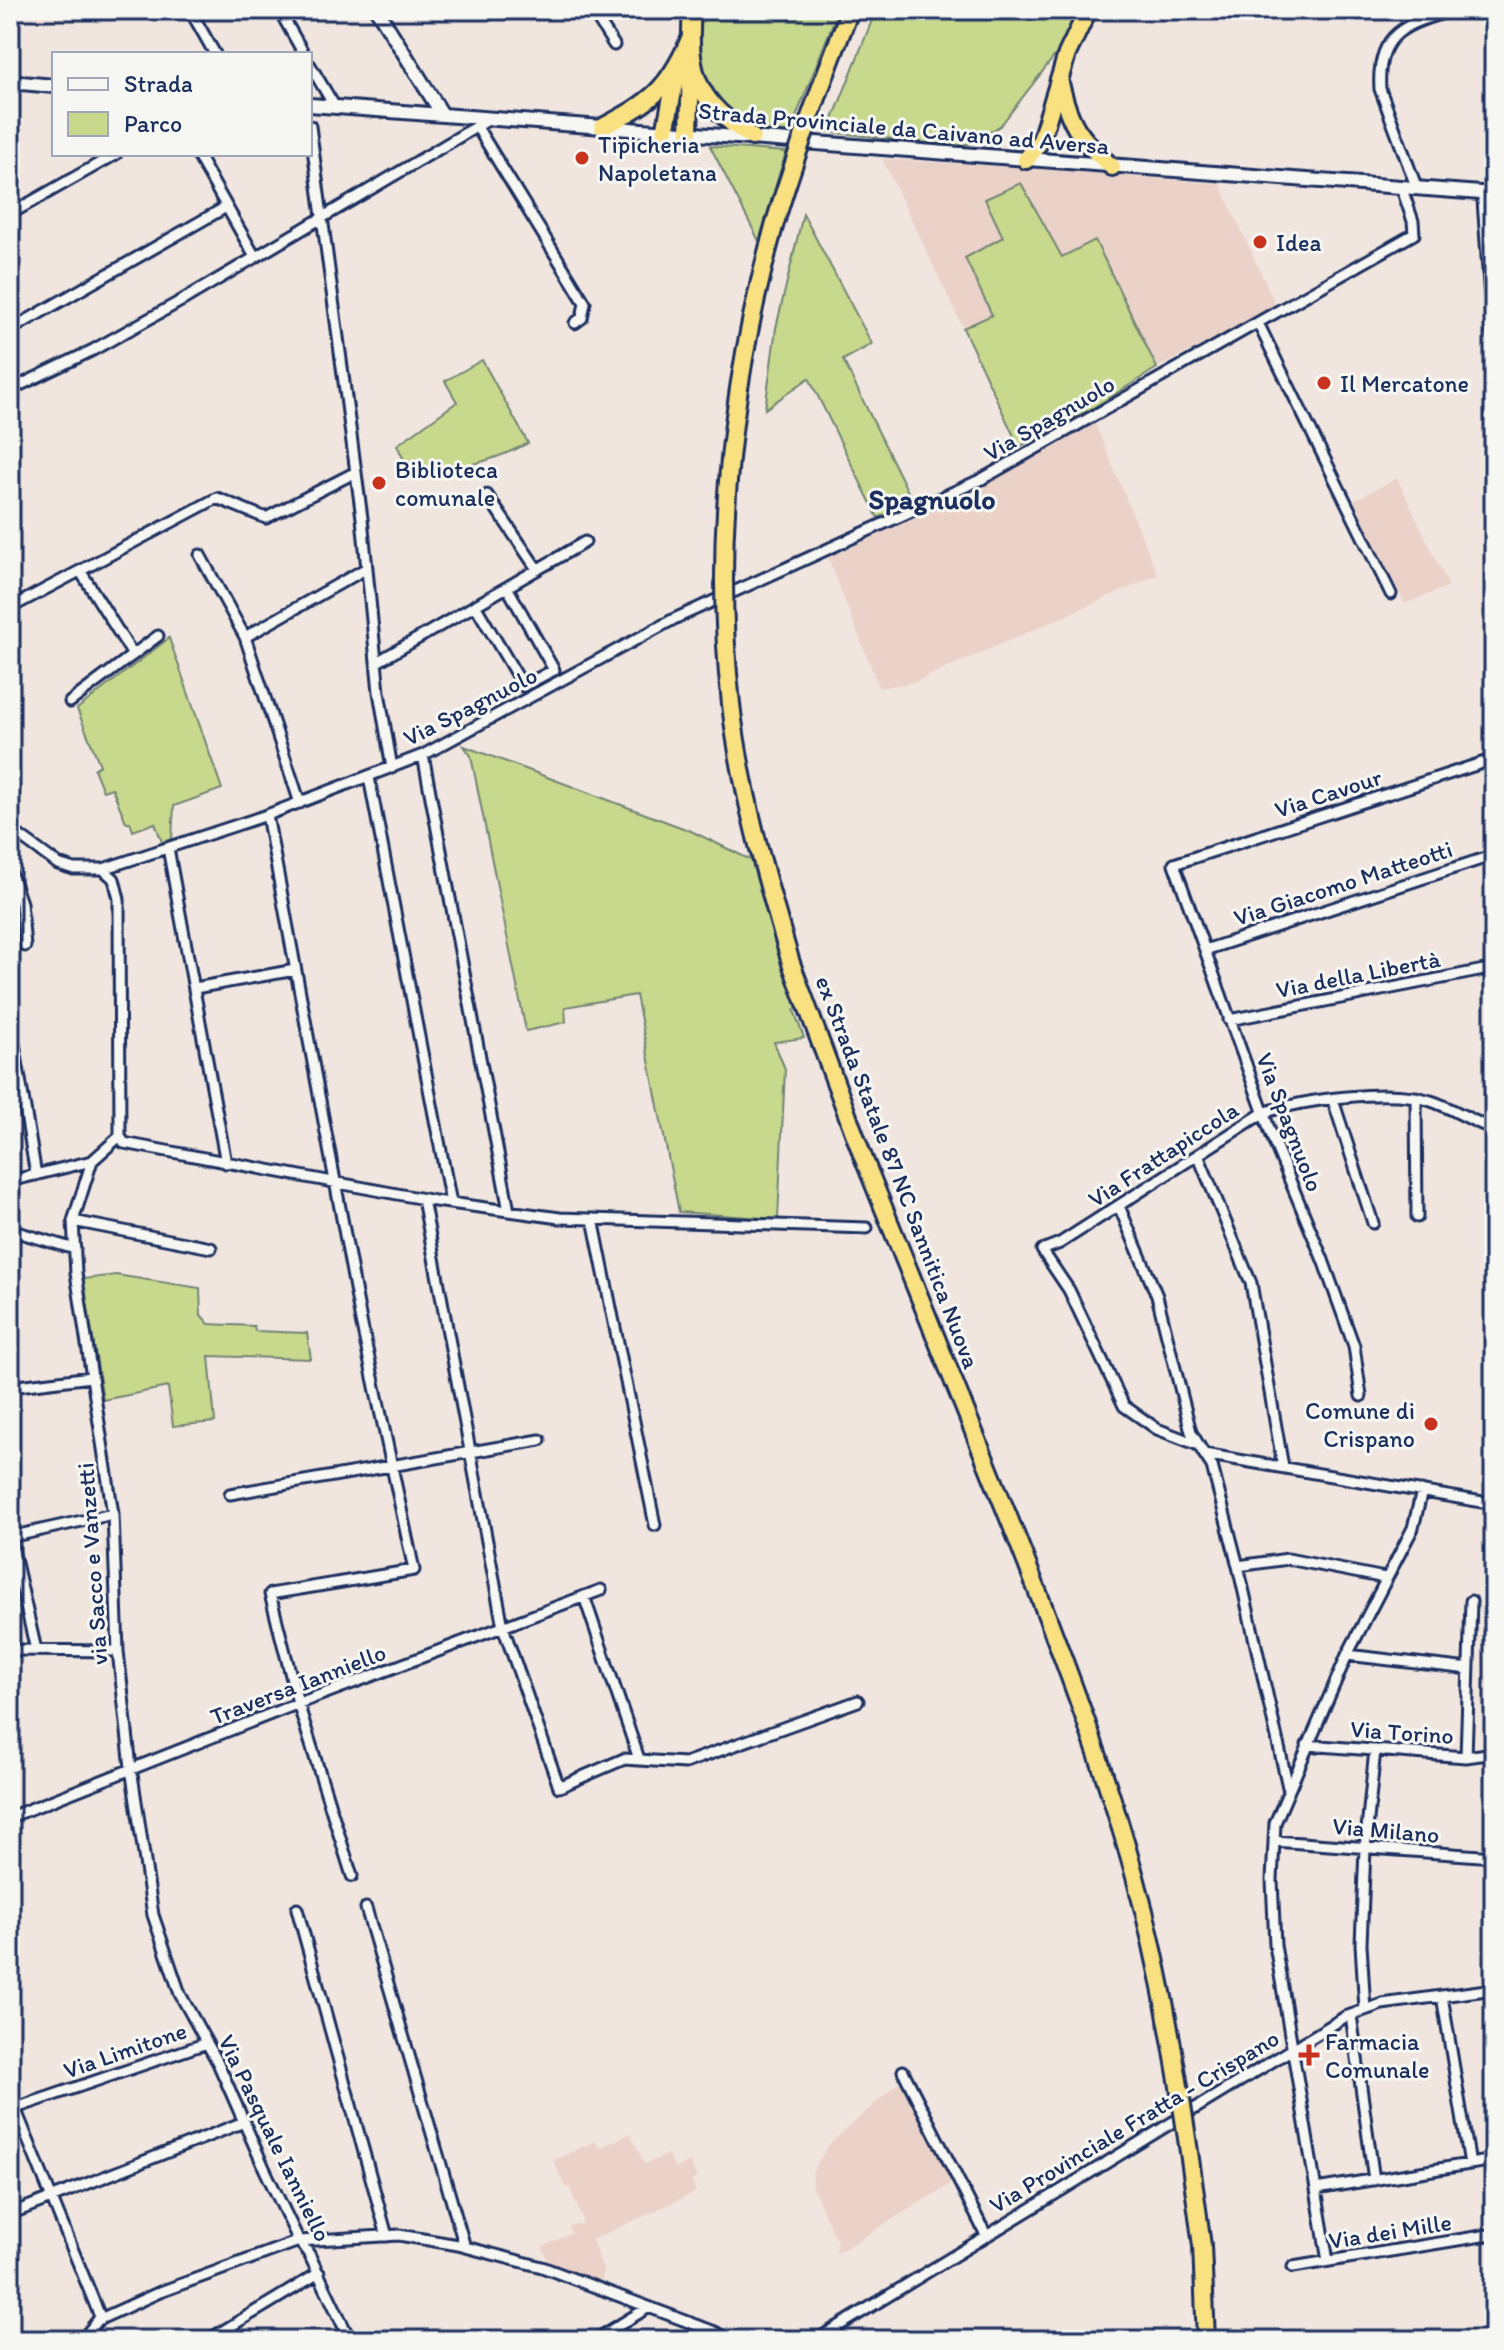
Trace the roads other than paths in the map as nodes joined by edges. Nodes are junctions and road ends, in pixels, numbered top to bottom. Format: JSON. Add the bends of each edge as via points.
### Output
{"nodes":[{"id":1,"x":190,"y":10,"type":"edge"},
{"id":2,"x":279,"y":10,"type":"edge"},
{"id":3,"x":377,"y":10,"type":"edge"},
{"id":4,"x":592,"y":10,"type":"edge"},
{"id":5,"x":692,"y":10,"type":"edge"},
{"id":6,"x":850,"y":10,"type":"edge"},
{"id":7,"x":1088,"y":10,"type":"edge"},
{"id":8,"x":1455,"y":10,"type":"edge"},
{"id":9,"x":690,"y":39,"type":"junction"},
{"id":10,"x":614,"y":45,"type":"dead end"},
{"id":11,"x":214,"y":52,"type":"edge"},
{"id":12,"x":303,"y":52,"type":"edge"},
{"id":13,"x":693,"y":61,"type":"junction"},
{"id":14,"x":312,"y":68,"type":"edge"},
{"id":15,"x":677,"y":69,"type":"junction"},
{"id":16,"x":1059,"y":79,"type":"junction"},
{"id":17,"x":10,"y":82,"type":"edge"},
{"id":18,"x":52,"y":86,"type":"edge"},
{"id":19,"x":312,"y":105,"type":"edge"},
{"id":20,"x":335,"y":107,"type":"junction"},
{"id":21,"x":442,"y":114,"type":"junction"},
{"id":22,"x":491,"y":118,"type":"junction"},
{"id":23,"x":477,"y":127,"type":"junction"},
{"id":24,"x":603,"y":127,"type":"junction"},
{"id":25,"x":665,"y":132,"type":"junction"},
{"id":26,"x":689,"y":132,"type":"junction"},
{"id":27,"x":752,"y":137,"type":"junction"},
{"id":28,"x":312,"y":141,"type":"edge"},
{"id":29,"x":112,"y":156,"type":"edge"},
{"id":30,"x":198,"y":156,"type":"edge"},
{"id":31,"x":1026,"y":160,"type":"junction"},
{"id":32,"x":1112,"y":167,"type":"junction"},
{"id":33,"x":1401,"y":186,"type":"junction"},
{"id":34,"x":1416,"y":186,"type":"junction"},
{"id":35,"x":1489,"y":194,"type":"edge"},
{"id":36,"x":226,"y":207,"type":"junction"},
{"id":37,"x":10,"y":214,"type":"edge"},
{"id":38,"x":322,"y":218,"type":"junction"},
{"id":39,"x":255,"y":257,"type":"junction"},
{"id":40,"x":575,"y":323,"type":"dead end"},
{"id":41,"x":1258,"y":323,"type":"junction"},
{"id":42,"x":10,"y":330,"type":"edge"},
{"id":43,"x":1494,"y":334,"type":"edge"},
{"id":44,"x":10,"y":390,"type":"edge"},
{"id":45,"x":356,"y":472,"type":"junction"},
{"id":46,"x":487,"y":495,"type":"dead end"},
{"id":47,"x":585,"y":542,"type":"dead end"},
{"id":48,"x":200,"y":555,"type":"dead end"},
{"id":49,"x":367,"y":568,"type":"junction"},
{"id":50,"x":537,"y":569,"type":"junction"},
{"id":51,"x":81,"y":572,"type":"junction"},
{"id":52,"x":507,"y":587,"type":"junction"},
{"id":53,"x":1391,"y":594,"type":"dead end"},
{"id":54,"x":475,"y":605,"type":"junction"},
{"id":55,"x":10,"y":608,"type":"edge"},
{"id":56,"x":158,"y":636,"type":"dead end"},
{"id":57,"x":245,"y":637,"type":"junction"},
{"id":58,"x":133,"y":655,"type":"junction"},
{"id":59,"x":377,"y":662,"type":"junction"},
{"id":60,"x":70,"y":702,"type":"dead end"},
{"id":61,"x":423,"y":755,"type":"junction"},
{"id":62,"x":1494,"y":759,"type":"edge"},
{"id":63,"x":392,"y":768,"type":"junction"},
{"id":64,"x":369,"y":777,"type":"junction"},
{"id":65,"x":300,"y":803,"type":"junction"},
{"id":66,"x":267,"y":815,"type":"junction"},
{"id":67,"x":11,"y":833,"type":"edge"},
{"id":68,"x":168,"y":848,"type":"junction"},
{"id":69,"x":1494,"y":855,"type":"edge"},
{"id":70,"x":1174,"y":864,"type":"joint"},
{"id":71,"x":103,"y":869,"type":"junction"},
{"id":72,"x":10,"y":871,"type":"edge"},
{"id":73,"x":25,"y":946,"type":"dead end"},
{"id":74,"x":1205,"y":950,"type":"junction"},
{"id":75,"x":1494,"y":968,"type":"edge"},
{"id":76,"x":295,"y":970,"type":"junction"},
{"id":77,"x":195,"y":988,"type":"junction"},
{"id":78,"x":1229,"y":1020,"type":"junction"},
{"id":79,"x":12,"y":1031,"type":"edge"},
{"id":80,"x":1416,"y":1097,"type":"junction"},
{"id":81,"x":1333,"y":1100,"type":"junction"},
{"id":82,"x":1263,"y":1113,"type":"junction"},
{"id":83,"x":1494,"y":1129,"type":"edge"},
{"id":84,"x":120,"y":1136,"type":"junction"},
{"id":85,"x":1198,"y":1155,"type":"junction"},
{"id":86,"x":92,"y":1161,"type":"junction"},
{"id":87,"x":226,"y":1163,"type":"junction"},
{"id":88,"x":36,"y":1175,"type":"junction"},
{"id":89,"x":10,"y":1181,"type":"edge"},
{"id":90,"x":336,"y":1183,"type":"junction"},
{"id":91,"x":423,"y":1199,"type":"junction"},
{"id":92,"x":451,"y":1203,"type":"junction"},
{"id":93,"x":1119,"y":1206,"type":"junction"},
{"id":94,"x":509,"y":1211,"type":"junction"},
{"id":95,"x":1417,"y":1217,"type":"dead end"},
{"id":96,"x":593,"y":1219,"type":"junction"},
{"id":97,"x":73,"y":1221,"type":"junction"},
{"id":98,"x":1373,"y":1223,"type":"dead end"},
{"id":99,"x":867,"y":1228,"type":"dead end"},
{"id":100,"x":10,"y":1230,"type":"edge"},
{"id":101,"x":211,"y":1248,"type":"dead end"},
{"id":102,"x":75,"y":1249,"type":"junction"},
{"id":103,"x":91,"y":1377,"type":"junction"},
{"id":104,"x":10,"y":1387,"type":"edge"},
{"id":105,"x":1361,"y":1396,"type":"dead end"},
{"id":106,"x":540,"y":1440,"type":"dead end"},
{"id":107,"x":1196,"y":1444,"type":"junction"},
{"id":108,"x":473,"y":1453,"type":"junction"},
{"id":109,"x":1204,"y":1454,"type":"junction"},
{"id":110,"x":1283,"y":1467,"type":"junction"},
{"id":111,"x":391,"y":1468,"type":"junction"},
{"id":112,"x":1422,"y":1491,"type":"junction"},
{"id":113,"x":230,"y":1494,"type":"dead end"},
{"id":114,"x":1494,"y":1504,"type":"edge"},
{"id":115,"x":113,"y":1514,"type":"junction"},
{"id":116,"x":655,"y":1525,"type":"dead end"},
{"id":117,"x":1238,"y":1566,"type":"junction"},
{"id":118,"x":1385,"y":1578,"type":"junction"},
{"id":119,"x":601,"y":1590,"type":"dead end"},
{"id":120,"x":584,"y":1596,"type":"junction"},
{"id":121,"x":1471,"y":1601,"type":"dead end"},
{"id":122,"x":503,"y":1627,"type":"junction"},
{"id":123,"x":10,"y":1650,"type":"edge"},
{"id":124,"x":36,"y":1650,"type":"junction"},
{"id":125,"x":118,"y":1651,"type":"junction"},
{"id":126,"x":1347,"y":1655,"type":"junction"},
{"id":127,"x":1469,"y":1669,"type":"junction"},
{"id":128,"x":858,"y":1701,"type":"dead end"},
{"id":129,"x":298,"y":1703,"type":"junction"},
{"id":130,"x":1307,"y":1745,"type":"junction"},
{"id":131,"x":1375,"y":1750,"type":"junction"},
{"id":132,"x":1494,"y":1753,"type":"edge"},
{"id":133,"x":1466,"y":1757,"type":"junction"},
{"id":134,"x":639,"y":1759,"type":"junction"},
{"id":135,"x":131,"y":1768,"type":"junction"},
{"id":136,"x":1289,"y":1788,"type":"junction"},
{"id":137,"x":10,"y":1817,"type":"edge"},
{"id":138,"x":1274,"y":1841,"type":"junction"},
{"id":139,"x":1365,"y":1849,"type":"junction"},
{"id":140,"x":1494,"y":1857,"type":"edge"},
{"id":141,"x":352,"y":1876,"type":"dead end"},
{"id":142,"x":366,"y":1908,"type":"dead end"},
{"id":143,"x":297,"y":1909,"type":"dead end"},
{"id":144,"x":166,"y":1953,"type":"joint"},
{"id":145,"x":1494,"y":1989,"type":"edge"},
{"id":146,"x":1442,"y":1996,"type":"junction"},
{"id":147,"x":1365,"y":2010,"type":"junction"},
{"id":148,"x":1351,"y":2015,"type":"junction"},
{"id":149,"x":207,"y":2043,"type":"junction"},
{"id":150,"x":1293,"y":2048,"type":"junction"},
{"id":151,"x":903,"y":2071,"type":"dead end"},
{"id":152,"x":12,"y":2109,"type":"edge"},
{"id":153,"x":244,"y":2122,"type":"junction"},
{"id":154,"x":1494,"y":2160,"type":"edge"},
{"id":155,"x":1470,"y":2164,"type":"junction"},
{"id":156,"x":1374,"y":2180,"type":"junction"},
{"id":157,"x":1316,"y":2189,"type":"junction"},
{"id":158,"x":52,"y":2198,"type":"junction"},
{"id":159,"x":10,"y":2214,"type":"edge"},
{"id":160,"x":1494,"y":2234,"type":"edge"},
{"id":161,"x":986,"y":2235,"type":"junction"},
{"id":162,"x":387,"y":2236,"type":"junction"},
{"id":163,"x":299,"y":2241,"type":"junction"},
{"id":164,"x":465,"y":2247,"type":"junction"},
{"id":165,"x":1328,"y":2261,"type":"junction"},
{"id":166,"x":1293,"y":2267,"type":"dead end"},
{"id":167,"x":319,"y":2273,"type":"junction"},
{"id":168,"x":649,"y":2307,"type":"junction"},
{"id":169,"x":101,"y":2319,"type":"junction"},
{"id":170,"x":82,"y":2340,"type":"edge"},
{"id":171,"x":208,"y":2340,"type":"edge"},
{"id":172,"x":350,"y":2340,"type":"edge"},
{"id":173,"x":595,"y":2340,"type":"edge"},
{"id":174,"x":729,"y":2340,"type":"edge"},
{"id":175,"x":816,"y":2340,"type":"edge"},
{"id":176,"x":1206,"y":2340,"type":"edge"}],
"edges":[{"from":1,"to":11,"type":"street"},
{"from":2,"to":12,"type":"street"},
{"from":3,"to":21,"type":"main road"},
{"from":4,"to":10,"type":"street"},
{"from":5,"to":9,"type":"highway"},
{"from":6,"to":176,"type":"highway","name":"ex Strada Statale 87 NC Sannitica Nuova","bridge":true,"via":[[789,175],[742,363],[727,484],[731,704],[745,792],[791,963],[1075,1687],[1117,1814],[1169,2020],[1202,2246]]},
{"from":7,"to":16,"type":"highway"},
{"from":8,"to":34,"type":"street","via":[[1412,22],[1383,53],[1380,89]]},
{"from":9,"to":13,"type":"highway"},
{"from":9,"to":15,"type":"highway"},
{"from":13,"to":26,"type":"highway"},
{"from":13,"to":27,"type":"highway","via":[[713,108]]},
{"from":14,"to":20,"type":"street"},
{"from":15,"to":24,"type":"highway","via":[[650,100]]},
{"from":15,"to":25,"type":"highway"},
{"from":16,"to":31,"type":"highway","via":[[1041,140]]},
{"from":16,"to":32,"type":"highway","via":[[1078,134]]},
{"from":17,"to":18,"type":"main road"},
{"from":19,"to":20,"type":"main road","name":"Strada Provinciale da Caivano ad Aversa"},
{"from":20,"to":21,"type":"main road","name":"Strada Provinciale da Caivano ad Aversa"},
{"from":21,"to":22,"type":"main road","name":"Strada Provinciale da Caivano ad Aversa"},
{"from":22,"to":23,"type":"street"},
{"from":22,"to":24,"type":"main road","name":"Strada Provinciale da Caivano ad Aversa"},
{"from":23,"to":38,"type":"street"},
{"from":23,"to":40,"type":"street","via":[[585,303],[582,318]]},
{"from":24,"to":25,"type":"main road","name":"Strada Provinciale da Caivano ad Aversa"},
{"from":25,"to":26,"type":"main road","name":"Strada Provinciale da Caivano ad Aversa"},
{"from":26,"to":27,"type":"main road","name":"Strada Provinciale da Caivano ad Aversa"},
{"from":27,"to":31,"type":"main road","name":"Strada Provinciale da Caivano ad Aversa"},
{"from":28,"to":38,"type":"street"},
{"from":29,"to":37,"type":"street"},
{"from":30,"to":36,"type":"street"},
{"from":31,"to":32,"type":"main road","name":"Strada Provinciale da Caivano ad Aversa"},
{"from":32,"to":33,"type":"main road","name":"Strada Provinciale da Caivano ad Aversa"},
{"from":33,"to":34,"type":"main road","name":"Strada Provinciale da Caivano ad Aversa"},
{"from":33,"to":41,"type":"street","name":"Via Spagnuolo","via":[[1414,234]]},
{"from":34,"to":35,"type":"main road","name":"Strada Provinciale da Caivano ad Aversa"},
{"from":35,"to":43,"type":"main road"},
{"from":36,"to":39,"type":"street"},
{"from":36,"to":42,"type":"street"},
{"from":38,"to":39,"type":"street"},
{"from":38,"to":45,"type":"street"},
{"from":39,"to":44,"type":"street","via":[[93,350]]},
{"from":41,"to":53,"type":"street"},
{"from":41,"to":61,"type":"street","name":"Via Spagnuolo","via":[[982,479],[674,619]]},
{"from":45,"to":49,"type":"street"},
{"from":45,"to":51,"type":"street","via":[[266,518],[217,498]]},
{"from":46,"to":50,"type":"street"},
{"from":47,"to":50,"type":"street"},
{"from":48,"to":57,"type":"street"},
{"from":49,"to":57,"type":"street"},
{"from":49,"to":59,"type":"street"},
{"from":50,"to":52,"type":"street"},
{"from":51,"to":55,"type":"street"},
{"from":51,"to":58,"type":"street"},
{"from":52,"to":54,"type":"street"},
{"from":52,"to":54,"type":"street","via":[[554,670],[523,686]]},
{"from":54,"to":59,"type":"street"},
{"from":56,"to":58,"type":"street"},
{"from":57,"to":65,"type":"street"},
{"from":58,"to":60,"type":"street"},
{"from":59,"to":63,"type":"street"},
{"from":61,"to":63,"type":"street","name":"Via Spagnuolo"},
{"from":61,"to":94,"type":"street"},
{"from":62,"to":70,"type":"street","name":"Via Cavour"},
{"from":63,"to":64,"type":"street","name":"Via Spagnuolo"},
{"from":64,"to":65,"type":"street","name":"Via Spagnuolo"},
{"from":64,"to":92,"type":"street"},
{"from":65,"to":66,"type":"street","name":"Via Spagnuolo"},
{"from":66,"to":68,"type":"street","name":"Via Spagnuolo"},
{"from":66,"to":76,"type":"street"},
{"from":67,"to":71,"type":"street","via":[[58,864]]},
{"from":68,"to":71,"type":"street","name":"Via Spagnuolo"},
{"from":68,"to":77,"type":"street"},
{"from":69,"to":74,"type":"street","name":"Via Giacomo Matteotti"},
{"from":70,"to":74,"type":"street","name":"Via Spagnuolo"},
{"from":71,"to":84,"type":"street","via":[[117,886],[121,928]]},
{"from":72,"to":73,"type":"street","via":[[21,903]]},
{"from":74,"to":78,"type":"street","name":"Via Spagnuolo"},
{"from":75,"to":78,"type":"street","name":"Via della Libertà"},
{"from":76,"to":77,"type":"street"},
{"from":76,"to":90,"type":"street"},
{"from":77,"to":87,"type":"street"},
{"from":78,"to":82,"type":"street","name":"Via Spagnuolo"},
{"from":79,"to":88,"type":"street"},
{"from":80,"to":81,"type":"street","name":"Via Frattapiccola"},
{"from":80,"to":83,"type":"street","name":"Via Frattapiccola"},
{"from":80,"to":95,"type":"street"},
{"from":81,"to":82,"type":"street","name":"Via Frattapiccola"},
{"from":81,"to":98,"type":"street"},
{"from":82,"to":85,"type":"street","name":"Via Frattapiccola"},
{"from":82,"to":105,"type":"street","name":"Via Spagnuolo","via":[[1354,1346]]},
{"from":84,"to":86,"type":"street"},
{"from":84,"to":87,"type":"street","via":[[124,1143]]},
{"from":85,"to":93,"type":"street","name":"Via Frattapiccola"},
{"from":85,"to":110,"type":"street","via":[[1251,1283]]},
{"from":86,"to":88,"type":"street"},
{"from":86,"to":97,"type":"street","name":"via Sacco e Vanzetti"},
{"from":87,"to":90,"type":"street"},
{"from":88,"to":89,"type":"street"},
{"from":90,"to":91,"type":"street"},
{"from":90,"to":111,"type":"street"},
{"from":91,"to":92,"type":"street"},
{"from":91,"to":108,"type":"street"},
{"from":92,"to":94,"type":"street"},
{"from":93,"to":107,"type":"street","via":[[1157,1296]]},
{"from":93,"to":107,"type":"street","name":"Via Frattapiccola","via":[[1042,1250],[1069,1290],[1124,1406],[1157,1429]]},
{"from":94,"to":96,"type":"street"},
{"from":96,"to":99,"type":"street"},
{"from":96,"to":116,"type":"street"},
{"from":97,"to":101,"type":"street"},
{"from":97,"to":102,"type":"street","name":"via Sacco e Vanzetti"},
{"from":100,"to":102,"type":"street"},
{"from":102,"to":103,"type":"street","name":"via Sacco e Vanzetti"},
{"from":103,"to":104,"type":"street"},
{"from":103,"to":115,"type":"street","name":"via Sacco e Vanzetti"},
{"from":106,"to":108,"type":"street"},
{"from":107,"to":109,"type":"street"},
{"from":108,"to":111,"type":"street"},
{"from":108,"to":122,"type":"street"},
{"from":109,"to":110,"type":"street"},
{"from":109,"to":117,"type":"street","via":[[1212,1466]]},
{"from":110,"to":112,"type":"street"},
{"from":111,"to":113,"type":"street"},
{"from":111,"to":129,"type":"street","via":[[414,1570],[270,1594]]},
{"from":112,"to":114,"type":"street"},
{"from":112,"to":118,"type":"street","via":[[1413,1528]]},
{"from":115,"to":124,"type":"street","via":[[10,1537]]},
{"from":115,"to":125,"type":"street","name":"via Sacco e Vanzetti"},
{"from":117,"to":118,"type":"street","via":[[1288,1559]]},
{"from":117,"to":136,"type":"street"},
{"from":118,"to":126,"type":"street"},
{"from":119,"to":120,"type":"street","name":"Traversa Ianniello"},
{"from":120,"to":122,"type":"street","name":"Traversa Ianniello"},
{"from":120,"to":134,"type":"street"},
{"from":121,"to":127,"type":"street"},
{"from":122,"to":129,"type":"street","name":"Traversa Ianniello"},
{"from":122,"to":134,"type":"street","via":[[559,1787],[624,1759]]},
{"from":123,"to":124,"type":"street"},
{"from":124,"to":125,"type":"street"},
{"from":125,"to":135,"type":"street","name":"via Sacco e Vanzetti"},
{"from":126,"to":127,"type":"street"},
{"from":126,"to":130,"type":"street"},
{"from":127,"to":133,"type":"street"},
{"from":128,"to":134,"type":"street","via":[[685,1763]]},
{"from":129,"to":135,"type":"street","name":"Traversa Ianniello"},
{"from":129,"to":141,"type":"street"},
{"from":130,"to":131,"type":"street","name":"Via Torino"},
{"from":130,"to":136,"type":"street"},
{"from":131,"to":133,"type":"street","name":"Via Torino"},
{"from":131,"to":139,"type":"street"},
{"from":132,"to":133,"type":"street","name":"Via Torino"},
{"from":135,"to":137,"type":"street","name":"Traversa Ianniello"},
{"from":135,"to":144,"type":"street","name":"via Sacco e Vanzetti","via":[[153,1915]]},
{"from":136,"to":138,"type":"street"},
{"from":138,"to":139,"type":"street","name":"Via Milano"},
{"from":138,"to":150,"type":"street","via":[[1275,1945]]},
{"from":139,"to":140,"type":"street","name":"Via Milano"},
{"from":139,"to":147,"type":"street"},
{"from":142,"to":164,"type":"street"},
{"from":143,"to":162,"type":"street"},
{"from":144,"to":149,"type":"street","name":"Via Pasquale Ianniello","via":[[180,1994]]},
{"from":145,"to":146,"type":"street","name":"Via Provinciale Fratta - Crispano"},
{"from":146,"to":147,"type":"street","name":"Via Provinciale Fratta - Crispano"},
{"from":146,"to":155,"type":"street"},
{"from":147,"to":148,"type":"street","name":"Via Provinciale Fratta - Crispano"},
{"from":148,"to":150,"type":"street","name":"Via Provinciale Fratta - Crispano"},
{"from":148,"to":156,"type":"street"},
{"from":149,"to":152,"type":"street","name":"Via Limitone"},
{"from":149,"to":153,"type":"street","name":"Via Pasquale Ianniello"},
{"from":150,"to":157,"type":"street"},
{"from":150,"to":161,"type":"street","name":"Via Provinciale Fratta - Crispano"},
{"from":151,"to":161,"type":"street"},
{"from":152,"to":158,"type":"street"},
{"from":153,"to":158,"type":"street"},
{"from":153,"to":163,"type":"street","name":"Via Pasquale Ianniello"},
{"from":154,"to":155,"type":"street"},
{"from":155,"to":156,"type":"street"},
{"from":156,"to":157,"type":"street"},
{"from":157,"to":165,"type":"street"},
{"from":158,"to":159,"type":"street"},
{"from":158,"to":169,"type":"street"},
{"from":160,"to":165,"type":"street","name":"Via dei Mille"},
{"from":161,"to":175,"type":"street","name":"Via Provinciale Fratta - Crispano"},
{"from":162,"to":163,"type":"street"},
{"from":162,"to":164,"type":"street"},
{"from":163,"to":167,"type":"street","name":"Via Pasquale Ianniello"},
{"from":163,"to":169,"type":"street"},
{"from":164,"to":168,"type":"street","via":[[542,2267]]},
{"from":165,"to":166,"type":"street","name":"Via dei Mille"},
{"from":167,"to":171,"type":"street"},
{"from":167,"to":172,"type":"street","name":"Via Pasquale Ianniello"},
{"from":168,"to":173,"type":"street"},
{"from":168,"to":174,"type":"street"},
{"from":169,"to":170,"type":"street"}]}
